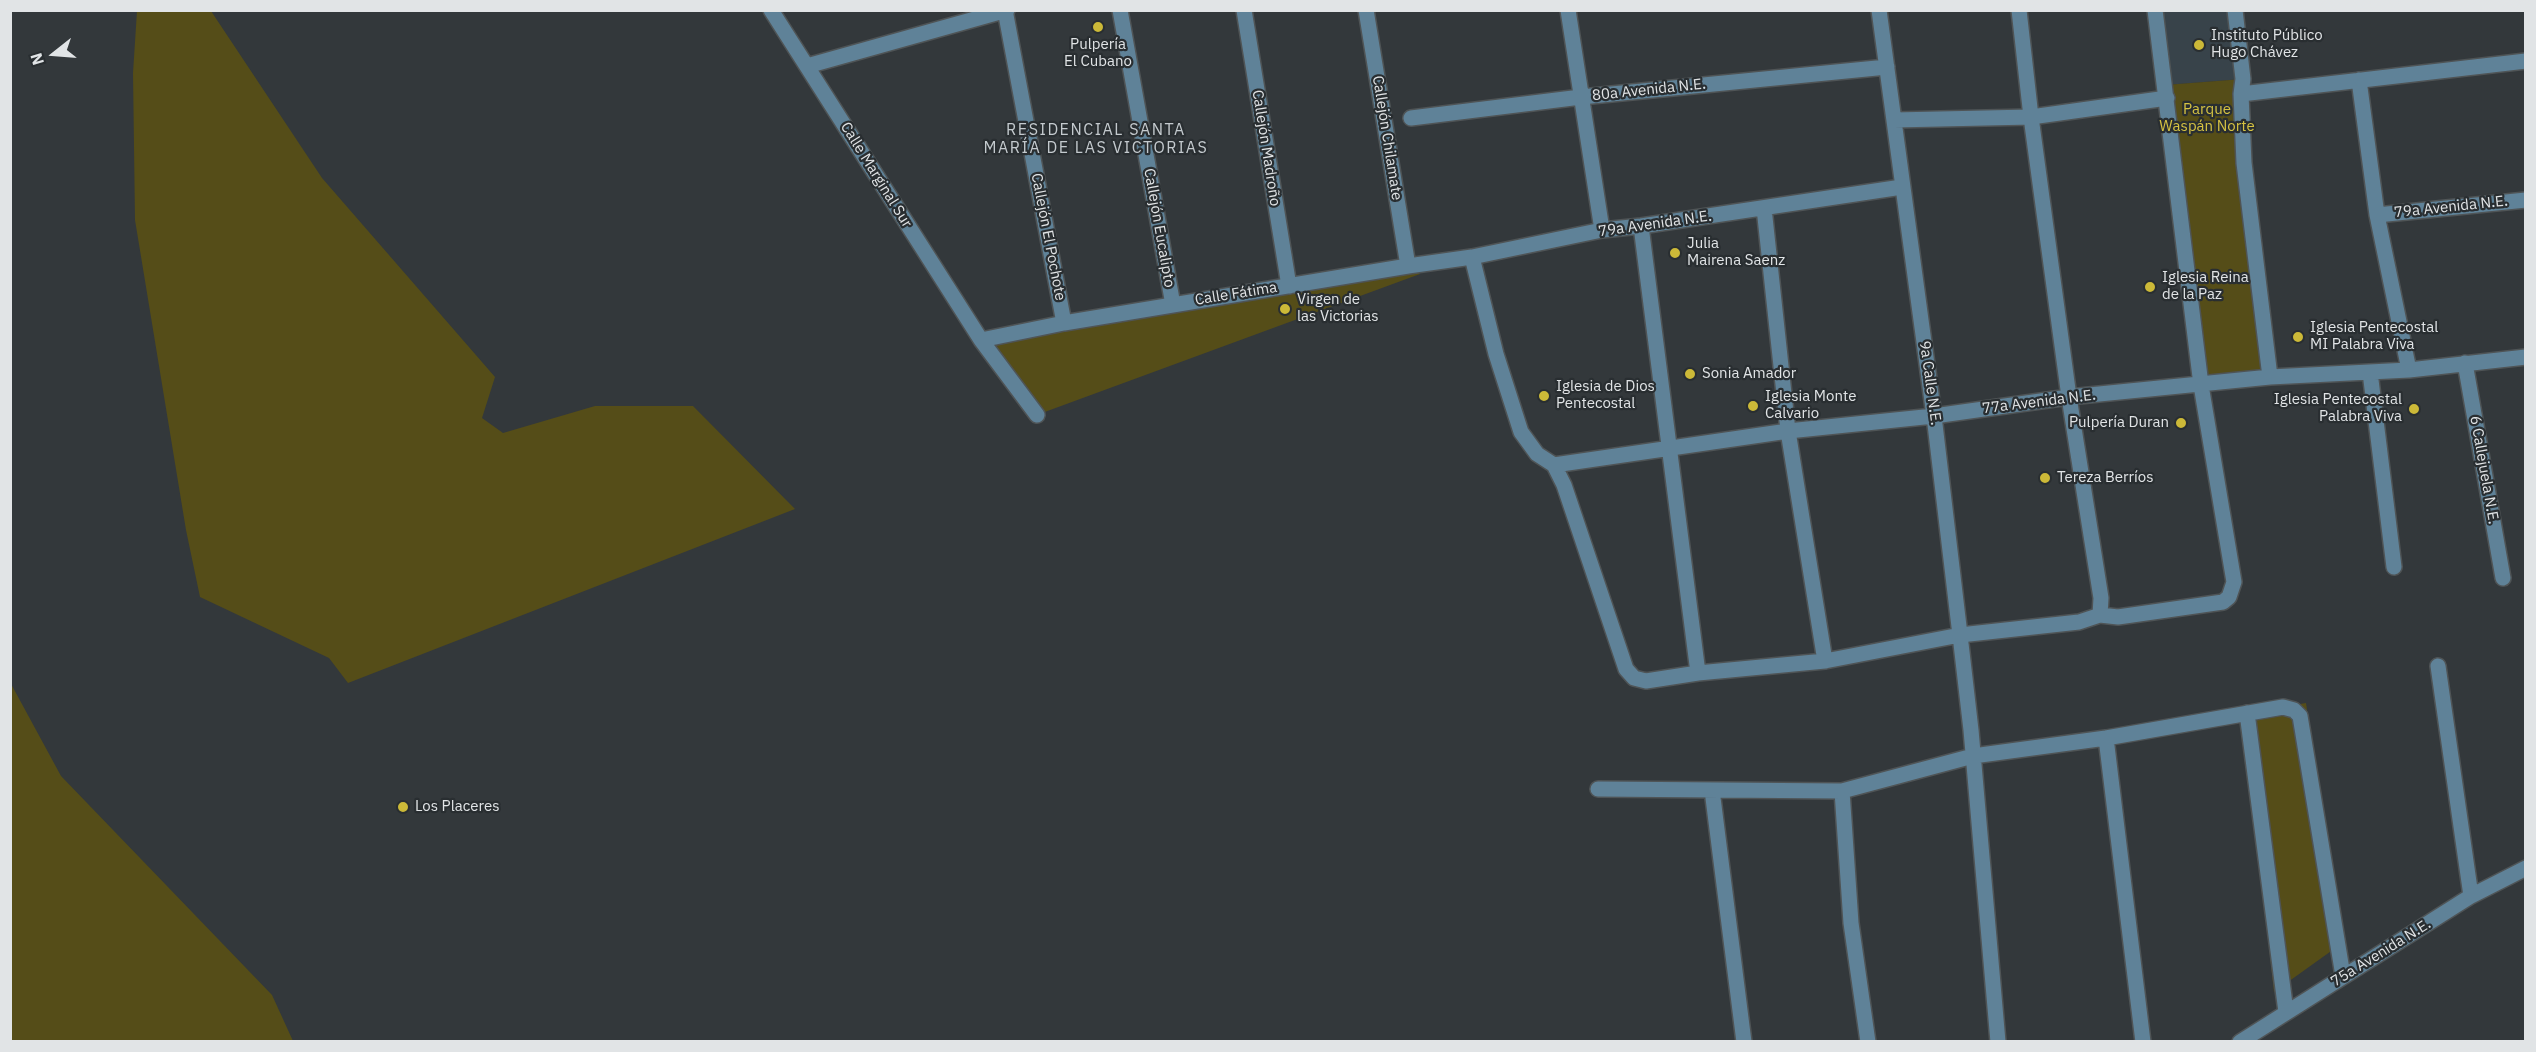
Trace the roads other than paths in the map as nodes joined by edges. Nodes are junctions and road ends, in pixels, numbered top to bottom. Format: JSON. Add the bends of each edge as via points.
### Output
{"nodes":[{"id":1,"x":771,"y":10,"type":"edge"},
{"id":2,"x":1120,"y":10,"type":"edge"},
{"id":3,"x":1244,"y":10,"type":"edge"},
{"id":4,"x":1366,"y":10,"type":"edge"},
{"id":5,"x":1568,"y":10,"type":"edge"},
{"id":6,"x":1879,"y":10,"type":"edge"},
{"id":7,"x":2019,"y":10,"type":"edge"},
{"id":8,"x":2155,"y":10,"type":"edge"},
{"id":9,"x":2235,"y":10,"type":"edge"},
{"id":10,"x":1006,"y":11,"type":"edge"},
{"id":11,"x":2526,"y":62,"type":"edge"},
{"id":12,"x":807,"y":66,"type":"junction"},
{"id":13,"x":1887,"y":67,"type":"junction"},
{"id":14,"x":2359,"y":80,"type":"junction"},
{"id":15,"x":2241,"y":94,"type":"junction"},
{"id":16,"x":1581,"y":97,"type":"junction"},
{"id":17,"x":2167,"y":98,"type":"junction"},
{"id":18,"x":2031,"y":117,"type":"junction"},
{"id":19,"x":1411,"y":118,"type":"dead end"},
{"id":20,"x":1894,"y":120,"type":"junction"},
{"id":21,"x":1902,"y":187,"type":"junction"},
{"id":22,"x":2526,"y":200,"type":"edge"},
{"id":23,"x":1764,"y":208,"type":"junction"},
{"id":24,"x":2377,"y":215,"type":"junction"},
{"id":25,"x":1641,"y":226,"type":"junction"},
{"id":26,"x":1602,"y":230,"type":"junction"},
{"id":27,"x":1472,"y":257,"type":"junction"},
{"id":28,"x":1408,"y":266,"type":"junction"},
{"id":29,"x":1289,"y":285,"type":"junction"},
{"id":30,"x":1173,"y":305,"type":"junction"},
{"id":31,"x":1065,"y":323,"type":"junction"},
{"id":32,"x":981,"y":340,"type":"junction"},
{"id":33,"x":2526,"y":357,"type":"edge"},
{"id":34,"x":2465,"y":363,"type":"junction"},
{"id":35,"x":2409,"y":370,"type":"junction"},
{"id":36,"x":2370,"y":372,"type":"junction"},
{"id":37,"x":2270,"y":378,"type":"junction"},
{"id":38,"x":2201,"y":385,"type":"junction"},
{"id":39,"x":2069,"y":397,"type":"junction"},
{"id":40,"x":1037,"y":415,"type":"dead end"},
{"id":41,"x":1934,"y":417,"type":"junction"},
{"id":42,"x":1788,"y":431,"type":"junction"},
{"id":43,"x":1670,"y":450,"type":"junction"},
{"id":44,"x":1554,"y":465,"type":"junction"},
{"id":45,"x":2394,"y":567,"type":"dead end"},
{"id":46,"x":2503,"y":578,"type":"dead end"},
{"id":47,"x":2100,"y":615,"type":"junction"},
{"id":48,"x":1960,"y":635,"type":"junction"},
{"id":49,"x":1825,"y":661,"type":"junction"},
{"id":50,"x":2438,"y":666,"type":"dead end"},
{"id":51,"x":1698,"y":673,"type":"junction"},
{"id":52,"x":2247,"y":713,"type":"junction"},
{"id":53,"x":2106,"y":738,"type":"junction"},
{"id":54,"x":1973,"y":756,"type":"junction"},
{"id":55,"x":1598,"y":789,"type":"dead end"},
{"id":56,"x":1712,"y":790,"type":"junction"},
{"id":57,"x":1842,"y":791,"type":"junction"},
{"id":58,"x":2526,"y":868,"type":"edge"},
{"id":59,"x":2471,"y":896,"type":"junction"},
{"id":60,"x":2343,"y":976,"type":"junction"},
{"id":61,"x":2286,"y":1012,"type":"junction"},
{"id":62,"x":1744,"y":1041,"type":"edge"},
{"id":63,"x":1868,"y":1041,"type":"edge"},
{"id":64,"x":1998,"y":1041,"type":"edge"},
{"id":65,"x":2142,"y":1041,"type":"edge"},
{"id":66,"x":2240,"y":1041,"type":"edge"}],
"edges":[{"from":1,"to":12,"type":"street","name":"Calle Marginal Sur"},
{"from":2,"to":30,"type":"street","name":"Callejón Eucalipto"},
{"from":3,"to":29,"type":"street","name":"Callejón Madroño"},
{"from":4,"to":28,"type":"street","name":"Callejón Chilamate"},
{"from":5,"to":16,"type":"street"},
{"from":6,"to":13,"type":"street","name":"9a Calle N.E."},
{"from":7,"to":18,"type":"street"},
{"from":8,"to":17,"type":"street"},
{"from":9,"to":15,"type":"street","via":[[2243,79]]},
{"from":10,"to":12,"type":"street"},
{"from":10,"to":31,"type":"street","name":"Callejón El Pochote"},
{"from":11,"to":14,"type":"street"},
{"from":12,"to":32,"type":"street","name":"Calle Marginal Sur"},
{"from":13,"to":16,"type":"street","name":"80a Avenida N.E."},
{"from":13,"to":20,"type":"street","name":"9a Calle N.E."},
{"from":14,"to":15,"type":"street"},
{"from":14,"to":24,"type":"street"},
{"from":15,"to":37,"type":"street","via":[[2244,163]]},
{"from":16,"to":19,"type":"street","name":"80a Avenida N.E."},
{"from":16,"to":26,"type":"street"},
{"from":17,"to":18,"type":"street"},
{"from":17,"to":38,"type":"street"},
{"from":18,"to":20,"type":"street"},
{"from":18,"to":39,"type":"street"},
{"from":20,"to":21,"type":"street","name":"9a Calle N.E."},
{"from":21,"to":23,"type":"street","name":"79a Avenida N.E."},
{"from":21,"to":41,"type":"street","name":"9a Calle N.E."},
{"from":22,"to":24,"type":"street","name":"79a Avenida N.E."},
{"from":23,"to":25,"type":"street","name":"79a Avenida N.E."},
{"from":23,"to":42,"type":"street"},
{"from":24,"to":35,"type":"street"},
{"from":25,"to":26,"type":"street","name":"79a Avenida N.E."},
{"from":25,"to":43,"type":"street"},
{"from":26,"to":27,"type":"street","name":"79a Avenida N.E."},
{"from":27,"to":28,"type":"street","name":"79a Avenida N.E."},
{"from":27,"to":44,"type":"street","via":[[1496,354],[1521,432],[1537,454]]},
{"from":28,"to":29,"type":"street","name":"Calle Fátima"},
{"from":29,"to":30,"type":"street","name":"Calle Fátima"},
{"from":30,"to":31,"type":"street","name":"Calle Fátima"},
{"from":31,"to":32,"type":"street","name":"Calle Fátima"},
{"from":32,"to":40,"type":"street","name":"Calle Marginal Sur"},
{"from":33,"to":34,"type":"street","name":"77a Avenida N.E."},
{"from":34,"to":35,"type":"street","name":"77a Avenida N.E."},
{"from":34,"to":46,"type":"street","name":"6 Callejuela N.E."},
{"from":35,"to":36,"type":"street","name":"77a Avenida N.E."},
{"from":36,"to":37,"type":"street","name":"77a Avenida N.E."},
{"from":36,"to":45,"type":"street"},
{"from":37,"to":38,"type":"street","name":"77a Avenida N.E."},
{"from":38,"to":39,"type":"street","name":"77a Avenida N.E."},
{"from":38,"to":47,"type":"street","via":[[2234,582],[2229,597],[2223,602],[2141,614]]},
{"from":39,"to":41,"type":"street","name":"77a Avenida N.E."},
{"from":39,"to":47,"type":"street","via":[[2101,598]]},
{"from":41,"to":42,"type":"street","name":"77a Avenida N.E."},
{"from":41,"to":48,"type":"street","name":"9a Calle N.E."},
{"from":42,"to":43,"type":"street","name":"77a Avenida N.E."},
{"from":42,"to":49,"type":"street"},
{"from":43,"to":44,"type":"street","name":"77a Avenida N.E."},
{"from":43,"to":51,"type":"street"},
{"from":44,"to":51,"type":"street","via":[[1626,669],[1634,678],[1647,681]]},
{"from":47,"to":48,"type":"street","via":[[2079,622]]},
{"from":48,"to":49,"type":"street"},
{"from":48,"to":54,"type":"street","name":"9a Calle N.E."},
{"from":49,"to":51,"type":"street"},
{"from":50,"to":59,"type":"street"},
{"from":52,"to":53,"type":"street"},
{"from":52,"to":60,"type":"street","via":[[2283,707],[2300,716]]},
{"from":52,"to":61,"type":"street"},
{"from":53,"to":54,"type":"street"},
{"from":53,"to":65,"type":"street"},
{"from":54,"to":57,"type":"street"},
{"from":54,"to":64,"type":"street","name":"9a Calle N.E."},
{"from":55,"to":56,"type":"street"},
{"from":56,"to":57,"type":"street"},
{"from":56,"to":62,"type":"street"},
{"from":57,"to":63,"type":"street","via":[[1851,922]]},
{"from":58,"to":59,"type":"street","name":"75a Avenida N.E."},
{"from":59,"to":60,"type":"street","name":"75a Avenida N.E."},
{"from":60,"to":61,"type":"street","name":"75a Avenida N.E."},
{"from":61,"to":66,"type":"street","name":"75a Avenida N.E."}]}
